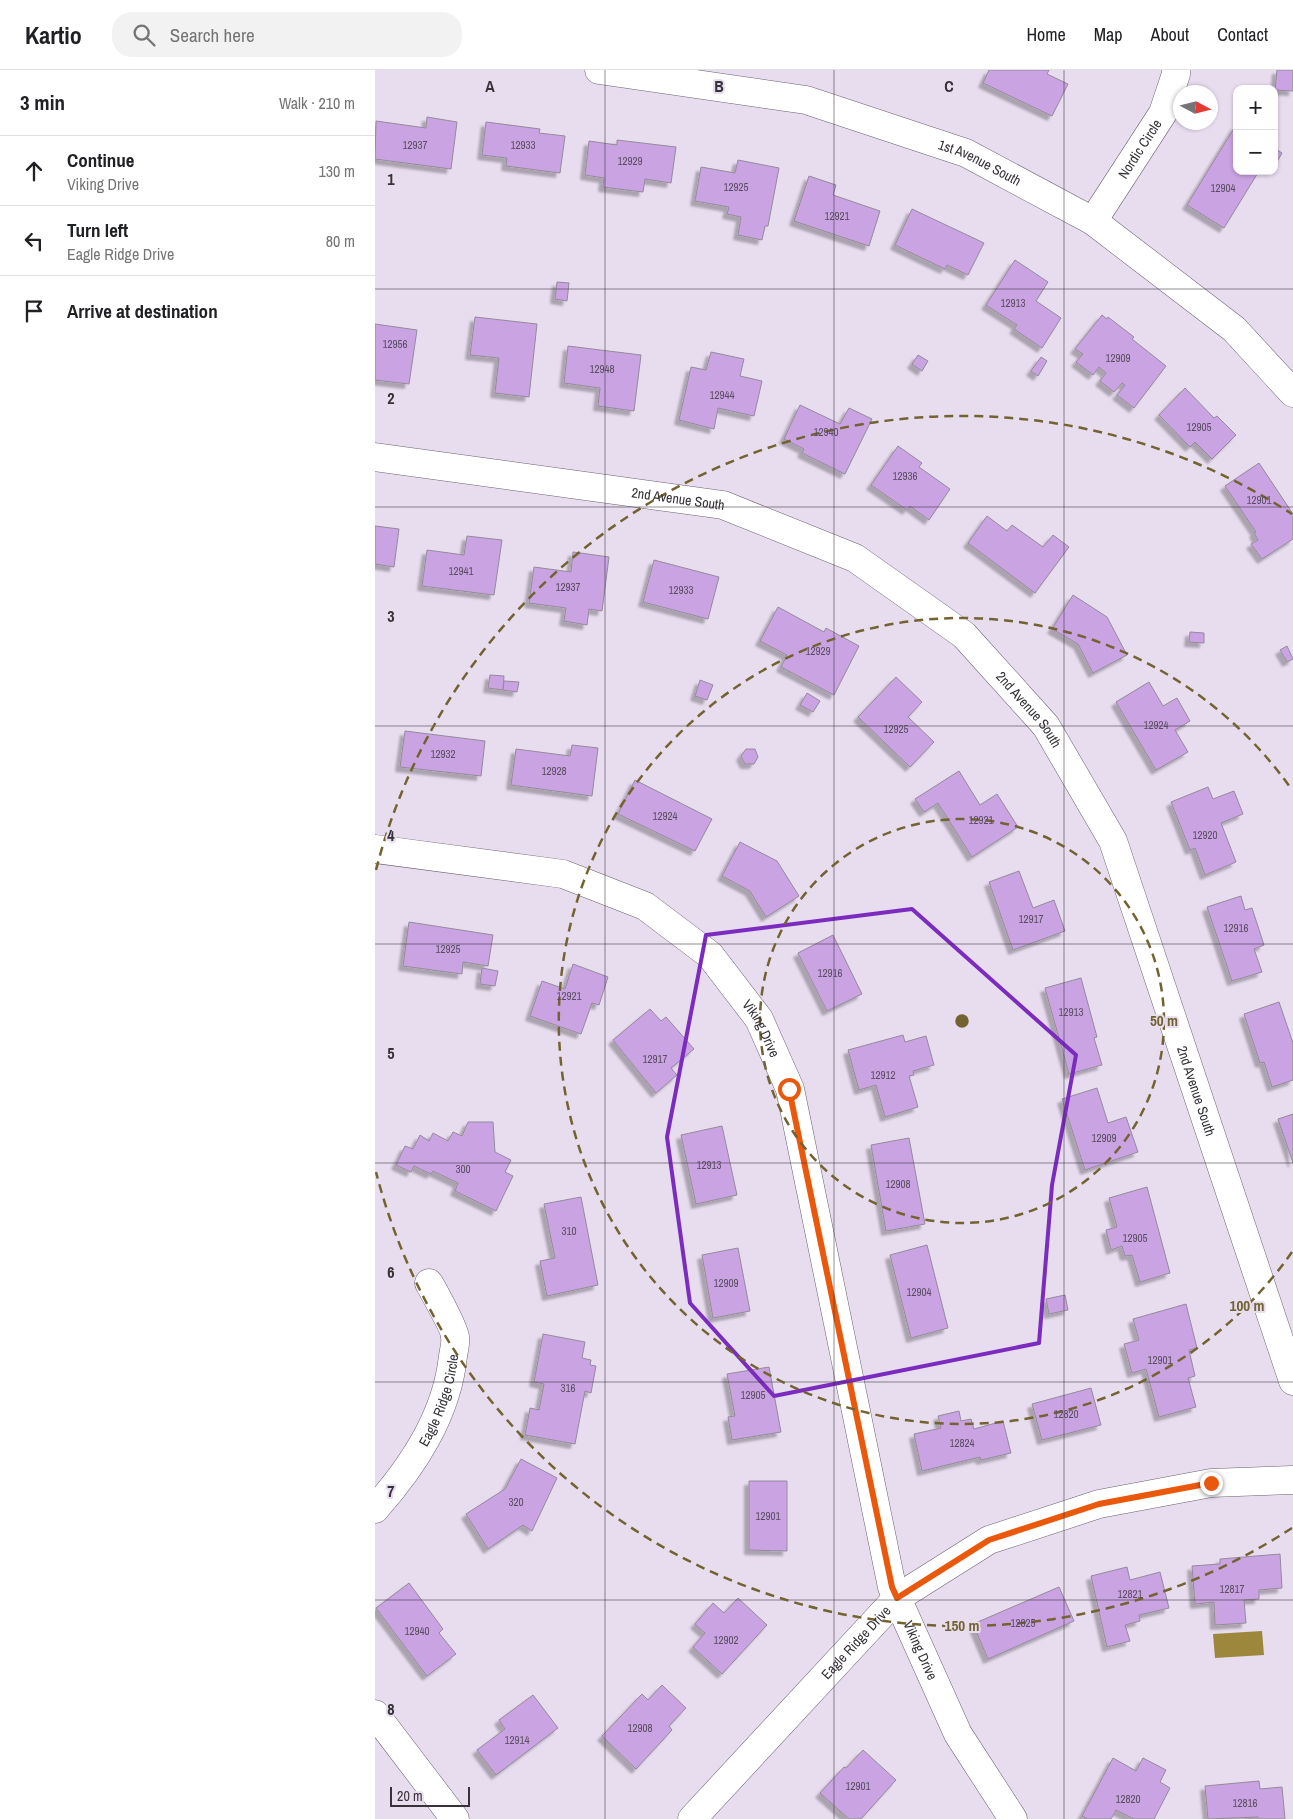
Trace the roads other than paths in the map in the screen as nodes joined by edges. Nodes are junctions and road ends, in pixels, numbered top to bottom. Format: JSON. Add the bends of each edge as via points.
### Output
{"nodes":[{"id":1,"x":599,"y":70,"type":"edge"},
{"id":2,"x":1176,"y":70,"type":"edge"},
{"id":3,"x":1093,"y":221,"type":"junction"},
{"id":4,"x":1293,"y":393,"type":"edge"},
{"id":5,"x":375,"y":457,"type":"edge"},
{"id":6,"x":375,"y":849,"type":"edge"},
{"id":7,"x":429,"y":1283,"type":"dead end"},
{"id":8,"x":1293,"y":1381,"type":"edge"},
{"id":9,"x":1293,"y":1480,"type":"edge"},
{"id":10,"x":375,"y":1510,"type":"edge"},
{"id":11,"x":897,"y":1598,"type":"junction"},
{"id":12,"x":375,"y":1714,"type":"edge"},
{"id":13,"x":455,"y":1819,"type":"edge"},
{"id":14,"x":692,"y":1819,"type":"edge"},
{"id":15,"x":1013,"y":1819,"type":"edge"}],
"edges":[{"from":1,"to":3,"type":"street","name":"1st Avenue South","via":[[806,100],[966,154]]},
{"from":2,"to":3,"type":"street","name":"Nordic Circle","via":[[1163,113]]},
{"from":3,"to":4,"type":"street","name":"1st Avenue South","via":[[1234,329]]},
{"from":5,"to":8,"type":"street","name":"2nd Avenue South","via":[[723,505],[855,558],[964,635],[1046,726],[1113,841]]},
{"from":6,"to":11,"type":"street","name":"Viking Drive","via":[[563,874],[645,906],[710,955],[759,1019],[789,1089],[890,1578]]},
{"from":7,"to":10,"type":"street","name":"Eagle Ridge Circle","via":[[455,1336],[451,1375],[437,1418],[420,1449]]},
{"from":9,"to":11,"type":"street","name":"Eagle Ridge Drive","via":[[1211,1483],[1099,1504],[989,1540]]},
{"from":11,"to":14,"type":"street","name":"Eagle Ridge Drive"},
{"from":11,"to":15,"type":"street","name":"Viking Drive","via":[[958,1734]]},
{"from":12,"to":13,"type":"street"}]}
